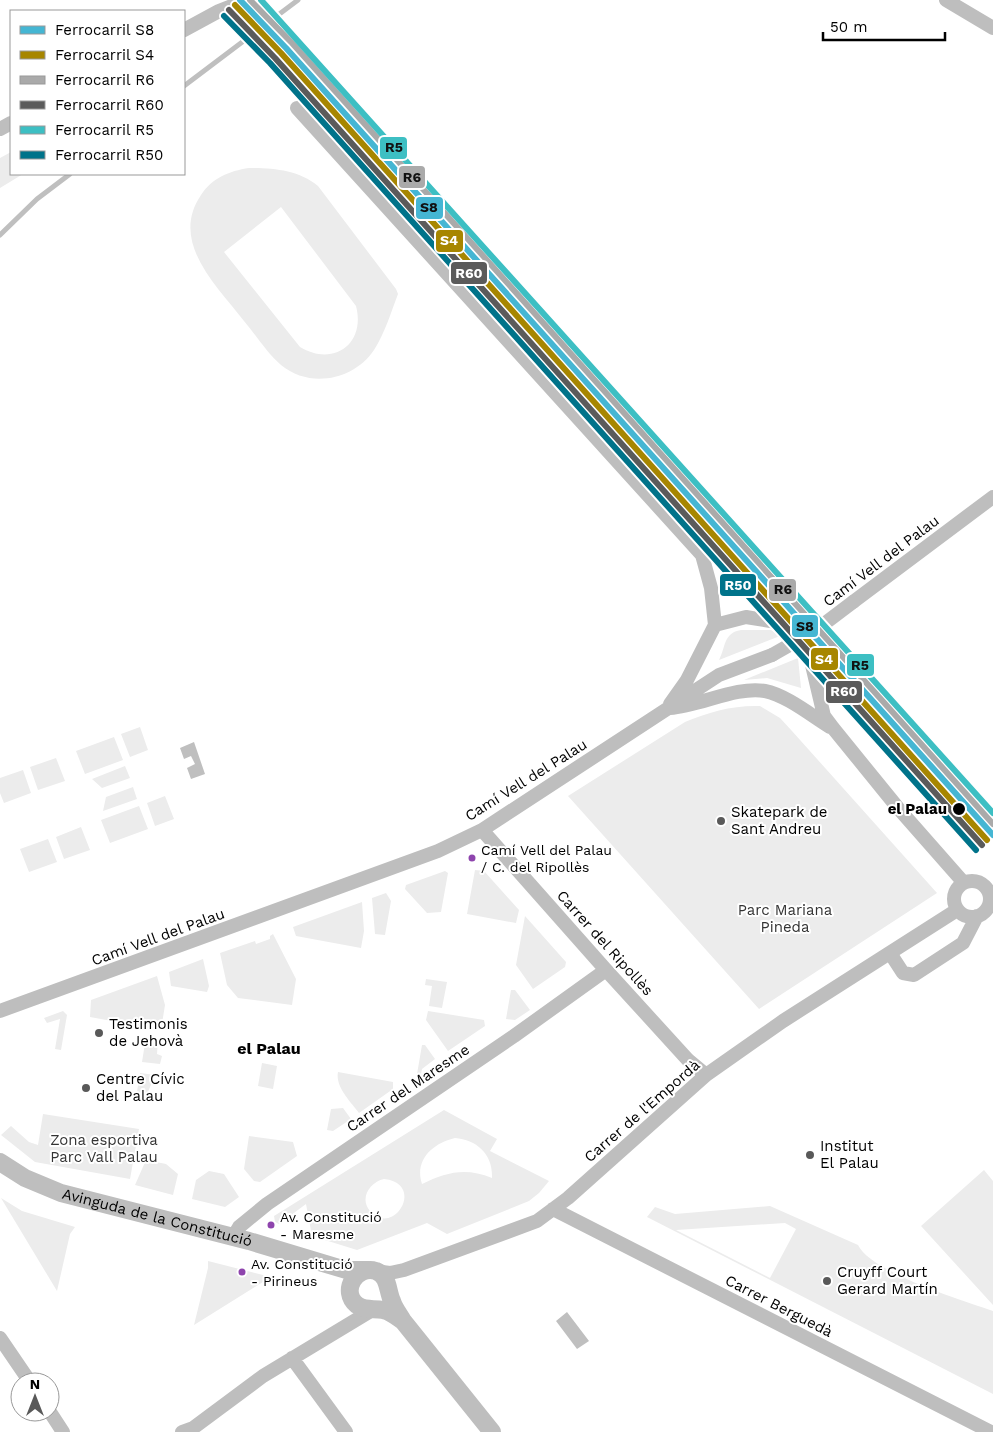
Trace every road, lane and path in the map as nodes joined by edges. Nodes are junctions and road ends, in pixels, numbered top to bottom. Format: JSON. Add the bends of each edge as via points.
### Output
{"nodes":[{"id":1,"x":247,"y":0,"type":"edge"},
{"id":2,"x":946,"y":0,"type":"edge"},
{"id":3,"x":993,"y":28,"type":"edge"},
{"id":4,"x":185,"y":29,"type":"edge"},
{"id":5,"x":297,"y":108,"type":"dead end"},
{"id":6,"x":993,"y":497,"type":"edge"},
{"id":7,"x":715,"y":625,"type":"junction"},
{"id":8,"x":667,"y":709,"type":"junction"},
{"id":9,"x":833,"y":728,"type":"junction"},
{"id":10,"x":482,"y":830,"type":"junction"},
{"id":11,"x":964,"y":883,"type":"junction"},
{"id":12,"x":992,"y":903,"type":"edge"},
{"id":13,"x":957,"y":910,"type":"junction"},
{"id":14,"x":977,"y":916,"type":"junction"},
{"id":15,"x":890,"y":953,"type":"junction"},
{"id":16,"x":606,"y":970,"type":"junction"},
{"id":17,"x":0,"y":1011,"type":"edge"},
{"id":18,"x":706,"y":1075,"type":"junction"},
{"id":19,"x":0,"y":1162,"type":"edge"},
{"id":20,"x":553,"y":1209,"type":"junction"},
{"id":21,"x":232,"y":1237,"type":"junction"},
{"id":22,"x":319,"y":1263,"type":"junction"},
{"id":23,"x":371,"y":1270,"type":"junction"},
{"id":24,"x":404,"y":1270,"type":"junction"},
{"id":25,"x":389,"y":1291,"type":"junction"},
{"id":26,"x":353,"y":1299,"type":"junction"},
{"id":27,"x":375,"y":1309,"type":"junction"},
{"id":28,"x":403,"y":1321,"type":"junction"},
{"id":29,"x":347,"y":1326,"type":"junction"},
{"id":30,"x":0,"y":1338,"type":"edge"},
{"id":31,"x":292,"y":1358,"type":"junction"},
{"id":32,"x":23,"y":1372,"type":"edge"},
{"id":33,"x":190,"y":1431,"type":"edge"},
{"id":34,"x":346,"y":1432,"type":"edge"},
{"id":35,"x":492,"y":1432,"type":"edge"},
{"id":36,"x":991,"y":1432,"type":"edge"}],
"edges":[{"from":1,"to":4,"type":"street"},
{"from":2,"to":3,"type":"street"},
{"from":5,"to":7,"type":"street","via":[[702,555],[711,588]]},
{"from":6,"to":8,"type":"street","name":"Camí Vell del Palau","bridge":true,"via":[[816,630],[772,655],[719,675]]},
{"from":7,"to":8,"type":"street","via":[[687,680]]},
{"from":7,"to":9,"type":"street","via":[[746,617],[782,623],[811,661],[824,716]]},
{"from":8,"to":9,"type":"street","via":[[684,708],[736,693],[765,691],[784,698]]},
{"from":8,"to":10,"type":"street","name":"Camí Vell del Palau"},
{"from":9,"to":11,"type":"street"},
{"from":10,"to":16,"type":"street","name":"Carrer del Ripollès"},
{"from":10,"to":17,"type":"street","name":"Camí Vell del Palau","via":[[430,854]]},
{"from":11,"to":12,"type":"street","via":[[976,881],[984,885],[990,892]]},
{"from":11,"to":13,"type":"street","via":[[955,893]]},
{"from":12,"to":14,"type":"street"},
{"from":13,"to":14,"type":"street","via":[[968,917]]},
{"from":13,"to":15,"type":"street","name":"Carrer de l'Empordà"},
{"from":14,"to":15,"type":"street","via":[[964,943],[914,975],[903,973]]},
{"from":15,"to":18,"type":"street","name":"Carrer de l'Empordà"},
{"from":16,"to":18,"type":"street","name":"Carrer del Ripollès","via":[[688,1060]]},
{"from":16,"to":21,"type":"street","name":"Carrer del Maresme","via":[[267,1204]]},
{"from":18,"to":20,"type":"street","name":"Carrer de l'Empordà"},
{"from":19,"to":21,"type":"street","name":"Avinguda de la Constitució","via":[[25,1178],[61,1193]]},
{"from":20,"to":24,"type":"street","name":"Carrer de l'Empordà","via":[[537,1221]]},
{"from":20,"to":36,"type":"street","name":"Carrer Berguedà"},
{"from":21,"to":22,"type":"street","name":"Avinguda de la Constitució"},
{"from":22,"to":23,"type":"street","name":"Avinguda de la Constitució","via":[[346,1270]]},
{"from":22,"to":26,"type":"street","via":[[342,1281]]},
{"from":23,"to":24,"type":"street","name":"Carrer de l'Empordà","via":[[390,1273]]},
{"from":23,"to":25,"type":"street","via":[[384,1277]]},
{"from":23,"to":26,"type":"street","via":[[352,1279]]},
{"from":24,"to":25,"type":"street","via":[[394,1279]]},
{"from":25,"to":27,"type":"street","via":[[384,1303]]},
{"from":25,"to":28,"type":"street"},
{"from":26,"to":27,"type":"street","via":[[363,1308]]},
{"from":26,"to":29,"type":"street","via":[[354,1315]]},
{"from":27,"to":28,"type":"street","via":[[385,1310]]},
{"from":27,"to":29,"type":"street"},
{"from":28,"to":35,"type":"street"},
{"from":29,"to":31,"type":"street"},
{"from":30,"to":32,"type":"street"},
{"from":31,"to":33,"type":"street"},
{"from":31,"to":34,"type":"street"}]}
